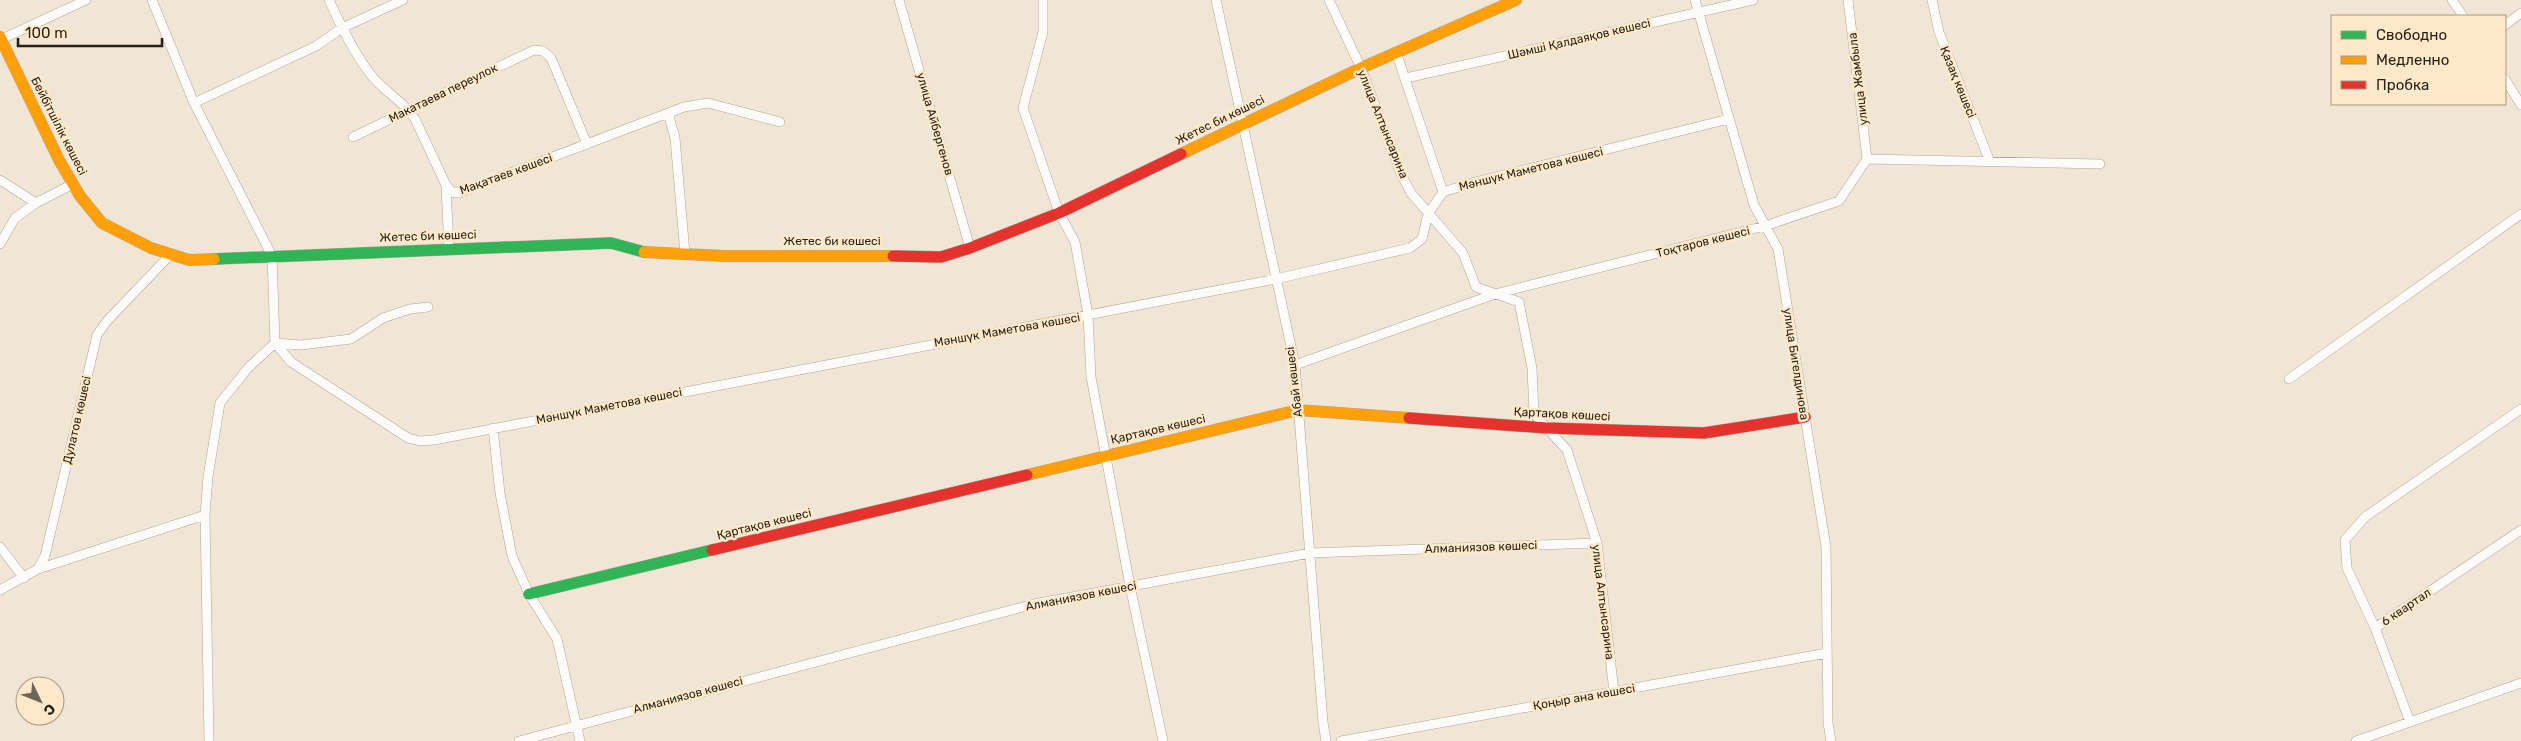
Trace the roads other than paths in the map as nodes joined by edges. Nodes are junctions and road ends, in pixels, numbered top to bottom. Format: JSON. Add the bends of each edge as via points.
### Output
{"nodes":[{"id":1,"x":86,"y":0,"type":"edge"},
{"id":2,"x":152,"y":0,"type":"edge"},
{"id":3,"x":329,"y":0,"type":"edge"},
{"id":4,"x":403,"y":0,"type":"edge"},
{"id":5,"x":899,"y":0,"type":"edge"},
{"id":6,"x":1043,"y":0,"type":"edge"},
{"id":7,"x":1216,"y":0,"type":"edge"},
{"id":8,"x":1329,"y":0,"type":"edge"},
{"id":9,"x":1516,"y":0,"type":"edge"},
{"id":10,"x":1695,"y":0,"type":"edge"},
{"id":11,"x":1753,"y":0,"type":"edge"},
{"id":12,"x":1848,"y":0,"type":"edge"},
{"id":13,"x":1932,"y":0,"type":"edge"},
{"id":14,"x":2452,"y":0,"type":"edge"},
{"id":15,"x":1698,"y":12,"type":"junction"},
{"id":16,"x":2521,"y":13,"type":"edge"},
{"id":17,"x":2462,"y":15,"type":"edge"},
{"id":18,"x":2506,"y":24,"type":"edge"},
{"id":19,"x":342,"y":28,"type":"junction"},
{"id":20,"x":0,"y":39,"type":"edge"},
{"id":21,"x":1396,"y":52,"type":"junction"},
{"id":22,"x":1361,"y":68,"type":"junction"},
{"id":23,"x":1406,"y":78,"type":"junction"},
{"id":24,"x":2506,"y":82,"type":"edge"},
{"id":25,"x":194,"y":103,"type":"junction"},
{"id":26,"x":2521,"y":105,"type":"edge"},
{"id":27,"x":409,"y":109,"type":"junction"},
{"id":28,"x":668,"y":113,"type":"junction"},
{"id":29,"x":1730,"y":119,"type":"junction"},
{"id":30,"x":780,"y":122,"type":"dead end"},
{"id":31,"x":1243,"y":125,"type":"junction"},
{"id":32,"x":353,"y":137,"type":"dead end"},
{"id":33,"x":587,"y":144,"type":"junction"},
{"id":34,"x":1867,"y":159,"type":"junction"},
{"id":35,"x":1990,"y":162,"type":"junction"},
{"id":36,"x":2100,"y":164,"type":"dead end"},
{"id":37,"x":0,"y":180,"type":"edge"},
{"id":38,"x":73,"y":184,"type":"junction"},
{"id":39,"x":446,"y":185,"type":"junction"},
{"id":40,"x":1443,"y":192,"type":"junction"},
{"id":41,"x":36,"y":203,"type":"junction"},
{"id":42,"x":1059,"y":213,"type":"junction"},
{"id":43,"x":1428,"y":214,"type":"junction"},
{"id":44,"x":2521,"y":214,"type":"edge"},
{"id":45,"x":102,"y":223,"type":"joint"},
{"id":46,"x":1766,"y":226,"type":"junction"},
{"id":47,"x":0,"y":244,"type":"edge"},
{"id":48,"x":970,"y":248,"type":"junction"},
{"id":49,"x":449,"y":249,"type":"junction"},
{"id":50,"x":171,"y":254,"type":"junction"},
{"id":51,"x":685,"y":254,"type":"junction"},
{"id":52,"x":272,"y":256,"type":"junction"},
{"id":53,"x":1276,"y":279,"type":"junction"},
{"id":54,"x":1495,"y":294,"type":"junction"},
{"id":55,"x":428,"y":307,"type":"dead end"},
{"id":56,"x":1088,"y":315,"type":"junction"},
{"id":57,"x":275,"y":343,"type":"junction"},
{"id":58,"x":1295,"y":364,"type":"junction"},
{"id":59,"x":2289,"y":379,"type":"dead end"},
{"id":60,"x":2521,"y":409,"type":"edge"},
{"id":61,"x":1298,"y":410,"type":"junction"},
{"id":62,"x":1805,"y":417,"type":"junction"},
{"id":63,"x":494,"y":428,"type":"junction"},
{"id":64,"x":1547,"y":428,"type":"junction"},
{"id":65,"x":1106,"y":456,"type":"junction"},
{"id":66,"x":205,"y":515,"type":"junction"},
{"id":67,"x":2521,"y":530,"type":"edge"},
{"id":68,"x":1597,"y":543,"type":"junction"},
{"id":69,"x":0,"y":547,"type":"edge"},
{"id":70,"x":1310,"y":553,"type":"junction"},
{"id":71,"x":38,"y":569,"type":"junction"},
{"id":72,"x":24,"y":578,"type":"junction"},
{"id":73,"x":1130,"y":586,"type":"junction"},
{"id":74,"x":0,"y":590,"type":"edge"},
{"id":75,"x":529,"y":594,"type":"junction"},
{"id":76,"x":2375,"y":628,"type":"junction"},
{"id":77,"x":1827,"y":653,"type":"junction"},
{"id":78,"x":2521,"y":683,"type":"edge"},
{"id":79,"x":1614,"y":692,"type":"junction"},
{"id":80,"x":2410,"y":722,"type":"junction"},
{"id":81,"x":577,"y":724,"type":"junction"},
{"id":82,"x":209,"y":741,"type":"edge"},
{"id":83,"x":519,"y":741,"type":"edge"},
{"id":84,"x":580,"y":741,"type":"edge"},
{"id":85,"x":1163,"y":741,"type":"edge"},
{"id":86,"x":1326,"y":741,"type":"edge"},
{"id":87,"x":1341,"y":741,"type":"edge"},
{"id":88,"x":1831,"y":741,"type":"edge"},
{"id":89,"x":2356,"y":741,"type":"edge"}],
"edges":[{"from":1,"to":20,"type":"street"},
{"from":2,"to":25,"type":"street"},
{"from":3,"to":19,"type":"street","name":"Мақатаев көшесі"},
{"from":4,"to":19,"type":"street"},
{"from":5,"to":48,"type":"street","name":"улица Айбергенов"},
{"from":6,"to":42,"type":"street","via":[[1042,32],[1023,108]]},
{"from":7,"to":31,"type":"street","name":"Абай көшесі"},
{"from":8,"to":22,"type":"street","name":"улица Алтынсарина"},
{"from":9,"to":21,"type":"street","name":"Жетес би көшесі"},
{"from":10,"to":15,"type":"street","name":"улица Бигелдинова"},
{"from":11,"to":15,"type":"street","name":"Шәмші Қалдаяқов көшесі"},
{"from":12,"to":34,"type":"street","name":"улица Жамбыла"},
{"from":13,"to":35,"type":"street","name":"Қазақ көшесі","via":[[1939,32]]},
{"from":14,"to":17,"type":"street"},
{"from":15,"to":23,"type":"street","name":"Шәмші Қалдаяқов көшесі"},
{"from":15,"to":29,"type":"street","name":"улица Бигелдинова"},
{"from":16,"to":18,"type":"street"},
{"from":19,"to":25,"type":"street","via":[[316,46]]},
{"from":19,"to":27,"type":"street","name":"Мақатаев көшесі","via":[[371,75]]},
{"from":20,"to":38,"type":"street","name":"Бейбітшілік көшесі"},
{"from":21,"to":22,"type":"street","name":"Жетес би көшесі"},
{"from":21,"to":23,"type":"street"},
{"from":22,"to":31,"type":"street","name":"Жетес би көшесі"},
{"from":22,"to":43,"type":"street","name":"улица Алтынсарина","via":[[1401,174]]},
{"from":23,"to":40,"type":"street"},
{"from":24,"to":26,"type":"street"},
{"from":25,"to":52,"type":"street"},
{"from":27,"to":32,"type":"street","name":"Макатаева переулок"},
{"from":27,"to":33,"type":"street","name":"Макатаева переулок","via":[[534,50],[543,50],[551,58]]},
{"from":27,"to":39,"type":"street","name":"Мақатаев көшесі"},
{"from":28,"to":30,"type":"street","name":"Мақатаев көшесі","via":[[708,104]]},
{"from":28,"to":33,"type":"street","name":"Мақатаев көшесі"},
{"from":28,"to":51,"type":"street","via":[[675,138]]},
{"from":29,"to":40,"type":"street","name":"Мәншүк Маметова көшесі"},
{"from":29,"to":46,"type":"street","name":"улица Бигелдинова","via":[[1754,205]]},
{"from":31,"to":42,"type":"street","name":"Жетес би көшесі"},
{"from":31,"to":53,"type":"street","name":"Абай көшесі"},
{"from":33,"to":39,"type":"street","name":"Мақатаев көшесі","via":[[458,193]]},
{"from":34,"to":35,"type":"street"},
{"from":34,"to":46,"type":"street","name":"Тоқтаров көшесі","via":[[1839,201]]},
{"from":35,"to":36,"type":"street"},
{"from":37,"to":41,"type":"street"},
{"from":38,"to":41,"type":"street"},
{"from":38,"to":45,"type":"street","name":"Бейбітшілік көшесі"},
{"from":39,"to":49,"type":"street"},
{"from":40,"to":43,"type":"street","name":"Мәншүк Маметова көшесі"},
{"from":41,"to":47,"type":"street","via":[[15,218]]},
{"from":42,"to":48,"type":"street","name":"Жетес би көшесі"},
{"from":42,"to":56,"type":"street","via":[[1075,242]]},
{"from":43,"to":53,"type":"street","name":"Мәншүк Маметова көшесі","via":[[1422,239],[1410,248]]},
{"from":43,"to":54,"type":"street","name":"улица Алтынсарина","via":[[1463,253],[1476,287]]},
{"from":44,"to":59,"type":"street"},
{"from":45,"to":50,"type":"street","name":"Жетес би көшесі","via":[[151,248]]},
{"from":46,"to":54,"type":"street","name":"Тоқтаров көшесі"},
{"from":46,"to":62,"type":"street","name":"улица Бигелдинова","via":[[1778,249]]},
{"from":48,"to":51,"type":"street","name":"Жетес би көшесі","via":[[941,257]]},
{"from":49,"to":51,"type":"street","name":"Жетес би көшесі","via":[[611,243],[648,253]]},
{"from":49,"to":52,"type":"street","name":"Жетес би көшесі"},
{"from":50,"to":52,"type":"street","name":"Жетес би көшесі","via":[[189,260]]},
{"from":50,"to":71,"type":"street","name":"Дулатов көшесі","via":[[97,335],[45,556]]},
{"from":52,"to":57,"type":"street"},
{"from":53,"to":56,"type":"street","name":"Мәншүк Маметова көшесі"},
{"from":53,"to":58,"type":"street","name":"Абай көшесі"},
{"from":54,"to":58,"type":"street","name":"Тоқтаров көшесі"},
{"from":54,"to":64,"type":"street","name":"улица Алтынсарина","via":[[1520,302],[1532,368],[1534,414]]},
{"from":55,"to":57,"type":"street","via":[[382,318],[351,339],[301,345]]},
{"from":56,"to":63,"type":"street","name":"Мәншүк Маметова көшесі"},
{"from":56,"to":65,"type":"street","via":[[1091,377]]},
{"from":57,"to":63,"type":"street","name":"Мәншүк Маметова көшесі","via":[[291,362],[408,438],[420,442]]},
{"from":57,"to":66,"type":"street","via":[[248,368],[220,403]]},
{"from":58,"to":61,"type":"street","name":"Абай көшесі"},
{"from":60,"to":76,"type":"street","via":[[2365,517],[2345,540],[2347,568]]},
{"from":61,"to":64,"type":"street","name":"Қартақов көшесі"},
{"from":61,"to":65,"type":"street","name":"Қартақов көшесі"},
{"from":61,"to":70,"type":"street","name":"Абай көшесі"},
{"from":62,"to":64,"type":"street","name":"Қартақов көшесі","via":[[1704,433]]},
{"from":62,"to":77,"type":"street","name":"улица Бигелдинова","via":[[1826,547]]},
{"from":63,"to":75,"type":"street","via":[[500,493],[512,556]]},
{"from":64,"to":68,"type":"street","name":"улица Алтынсарина","via":[[1567,450]]},
{"from":65,"to":73,"type":"street"},
{"from":65,"to":75,"type":"street","name":"Қартақов көшесі"},
{"from":66,"to":71,"type":"street"},
{"from":66,"to":82,"type":"street"},
{"from":67,"to":76,"type":"street","name":"6 квартал"},
{"from":68,"to":70,"type":"street","name":"Алманиязов көшесі"},
{"from":68,"to":79,"type":"street","name":"улица Алтынсарина"},
{"from":69,"to":72,"type":"street"},
{"from":70,"to":73,"type":"street","name":"Алманиязов көшесі"},
{"from":70,"to":86,"type":"street","name":"Абай көшесі"},
{"from":71,"to":72,"type":"street"},
{"from":72,"to":74,"type":"street"},
{"from":73,"to":81,"type":"street","name":"Алманиязов көшесі","via":[[1034,604]]},
{"from":73,"to":85,"type":"street"},
{"from":75,"to":81,"type":"street","via":[[557,639]]},
{"from":76,"to":80,"type":"street","name":"6 квартал"},
{"from":77,"to":79,"type":"street","name":"Қоңыр ана көшесі"},
{"from":77,"to":88,"type":"street","name":"улица Бигелдинова"},
{"from":78,"to":80,"type":"street"},
{"from":79,"to":87,"type":"street","name":"Қоңыр ана көшесі"},
{"from":80,"to":89,"type":"street"},
{"from":81,"to":83,"type":"street","name":"Алманиязов көшесі"},
{"from":81,"to":84,"type":"street"}]}
